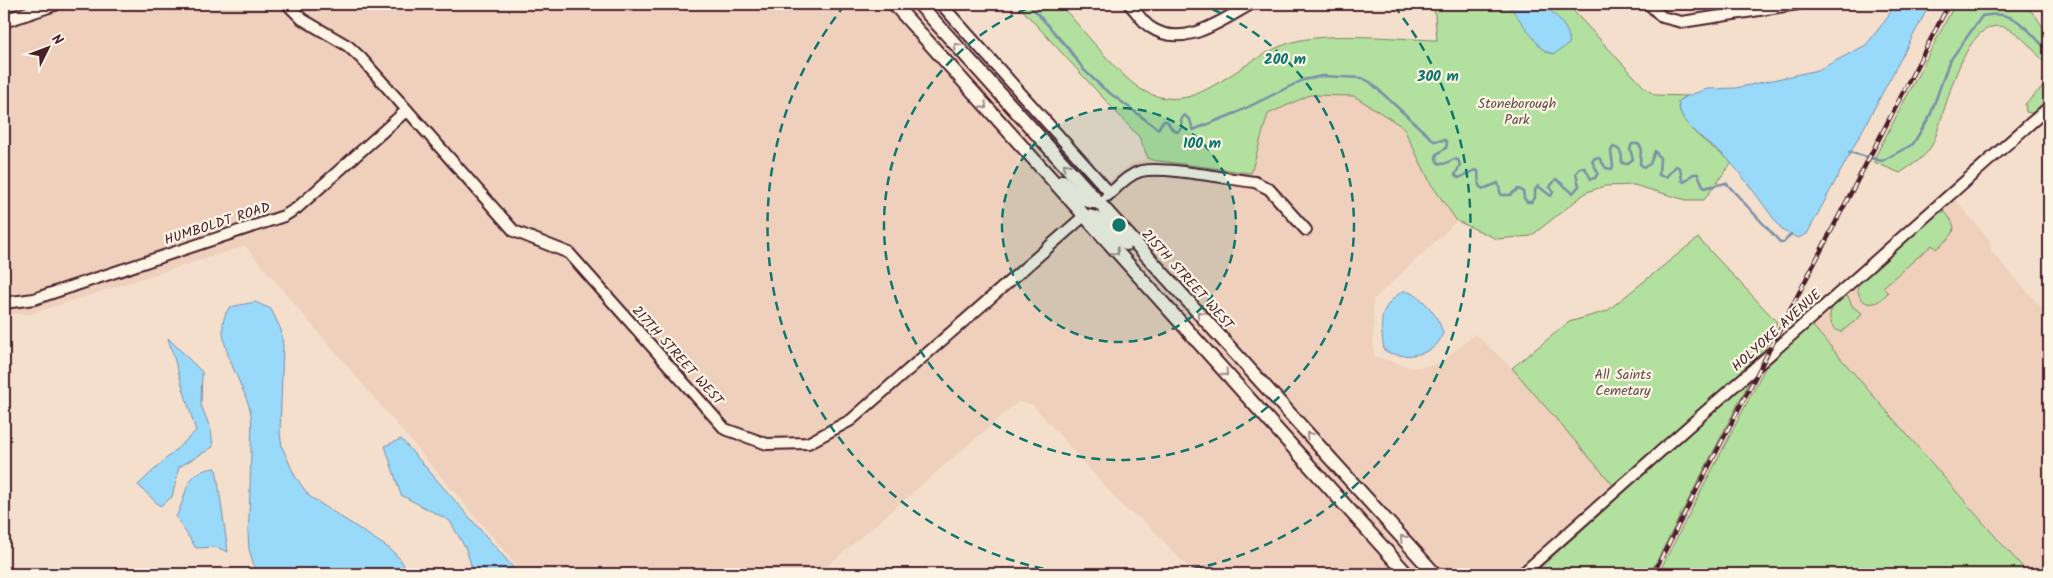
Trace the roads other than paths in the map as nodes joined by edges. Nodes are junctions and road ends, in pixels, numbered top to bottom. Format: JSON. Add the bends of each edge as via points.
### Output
{"nodes":[{"id":1,"x":55,"y":4,"type":"edge"},
{"id":2,"x":287,"y":4,"type":"edge"},
{"id":3,"x":894,"y":4,"type":"edge"},
{"id":4,"x":919,"y":4,"type":"edge"},
{"id":5,"x":941,"y":4,"type":"edge"},
{"id":6,"x":1129,"y":4,"type":"edge"},
{"id":7,"x":1251,"y":4,"type":"edge"},
{"id":8,"x":1649,"y":4,"type":"edge"},
{"id":9,"x":1798,"y":4,"type":"edge"},
{"id":10,"x":4,"y":21,"type":"edge"},
{"id":11,"x":2049,"y":107,"type":"edge"},
{"id":12,"x":407,"y":110,"type":"junction"},
{"id":13,"x":1012,"y":136,"type":"junction"},
{"id":14,"x":1110,"y":193,"type":"junction"},
{"id":15,"x":1099,"y":202,"type":"junction"},
{"id":16,"x":1084,"y":216,"type":"junction"},
{"id":17,"x":1306,"y":230,"type":"dead end"},
{"id":18,"x":1170,"y":281,"type":"junction"},
{"id":19,"x":4,"y":303,"type":"edge"},
{"id":20,"x":1382,"y":547,"type":"junction"},
{"id":21,"x":1407,"y":574,"type":"edge"},
{"id":22,"x":1416,"y":574,"type":"edge"},
{"id":23,"x":1436,"y":574,"type":"edge"},
{"id":24,"x":1522,"y":574,"type":"edge"}],
"edges":[{"from":1,"to":10,"type":"main road"},
{"from":2,"to":12,"type":"street","name":"217TH STREET WEST","via":[[302,20],[348,46]]},
{"from":3,"to":13,"type":"main road","one_way":true},
{"from":15,"to":4,"type":"main road","name":"215TH STREET WEST","one_way":true},
{"from":5,"to":14,"type":"street"},
{"from":6,"to":7,"type":"street","via":[[1149,26],[1164,34],[1180,36],[1200,31]]},
{"from":8,"to":9,"type":"street","via":[[1662,17],[1688,22]]},
{"from":11,"to":24,"type":"street","name":"HOLYOKE AVENUE"},
{"from":12,"to":16,"type":"street","name":"217TH STREET WEST","via":[[514,231],[569,253],[725,429],[766,444],[808,443],[852,420]]},
{"from":12,"to":19,"type":"street","name":"HUMBOLDT ROAD","via":[[284,216],[34,299]]},
{"from":13,"to":15,"type":"main road","via":[[1037,155],[1082,199]]},
{"from":13,"to":16,"type":"main road"},
{"from":14,"to":15,"type":"street"},
{"from":14,"to":17,"type":"street","via":[[1128,177],[1141,171],[1158,170],[1254,182],[1269,189]]},
{"from":15,"to":18,"type":"main road","name":"215TH STREET WEST"},
{"from":16,"to":18,"type":"main road","via":[[1094,216],[1105,223],[1141,259]]},
{"from":16,"to":20,"type":"main road","one_way":true},
{"from":23,"to":18,"type":"main road","name":"215TH STREET WEST","one_way":true},
{"from":20,"to":21,"type":"main road"},
{"from":20,"to":22,"type":"main road"}]}
